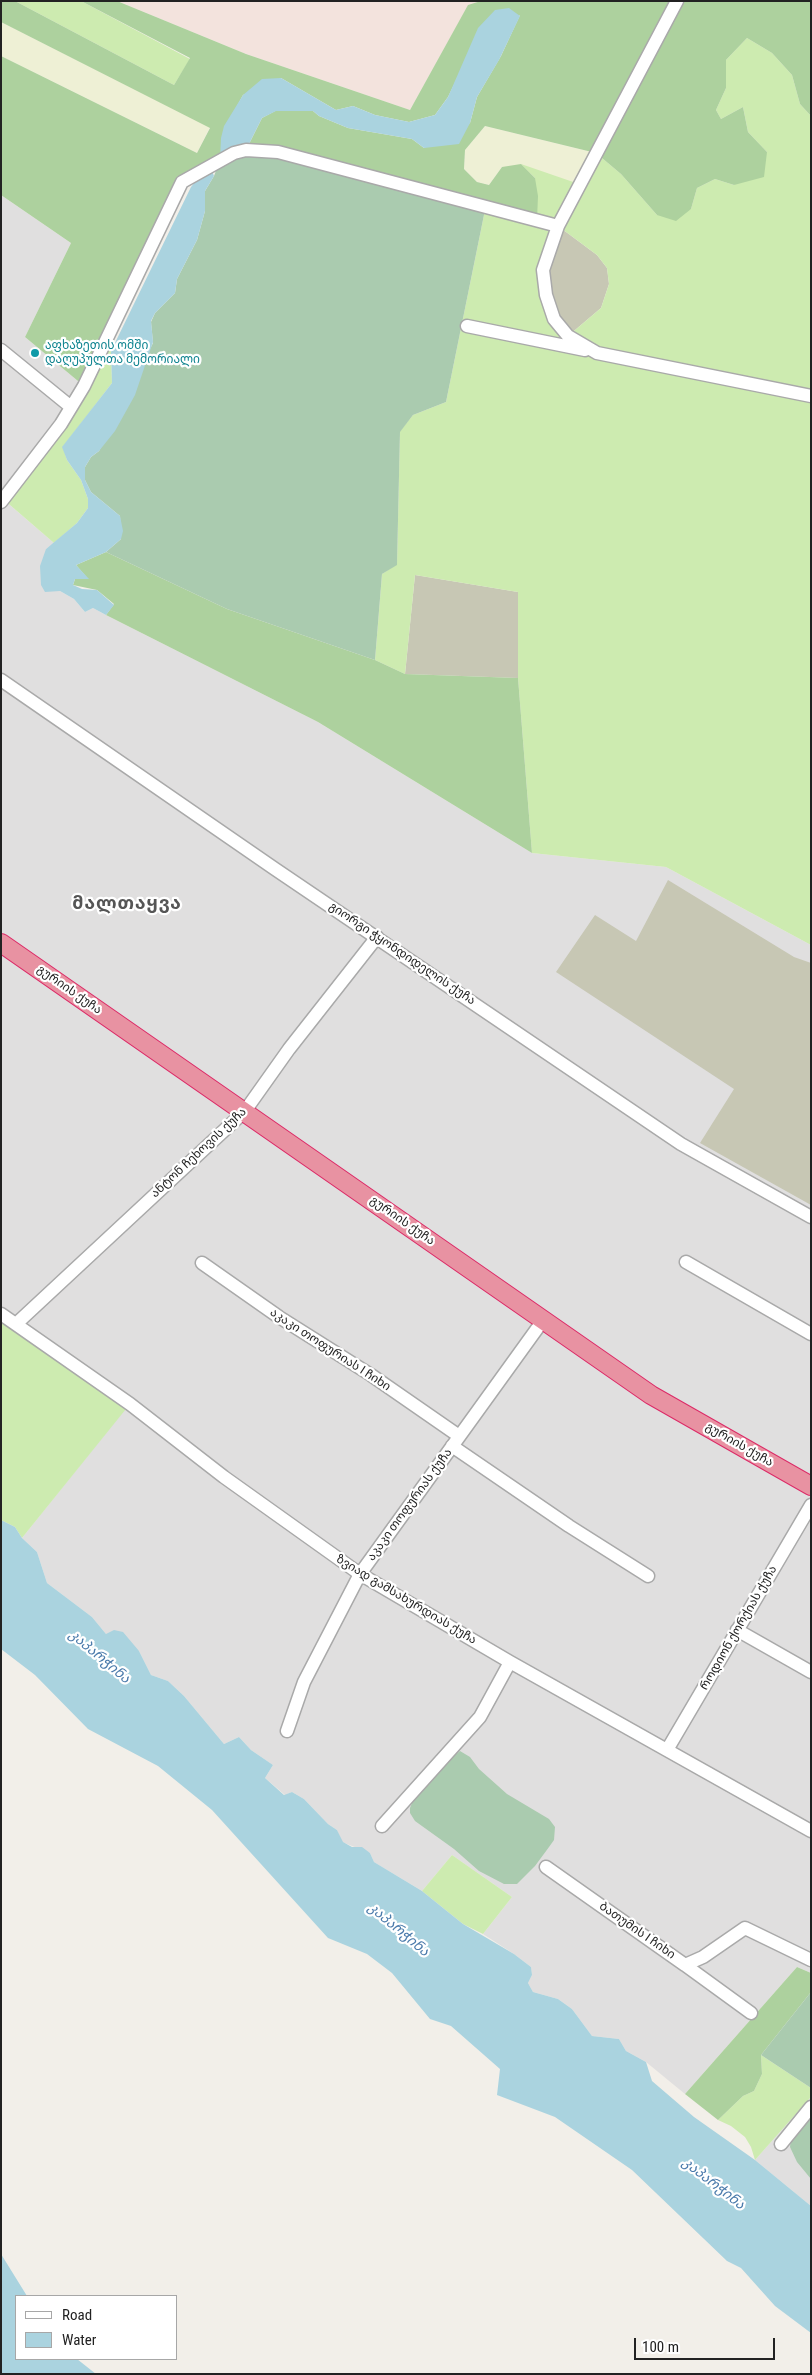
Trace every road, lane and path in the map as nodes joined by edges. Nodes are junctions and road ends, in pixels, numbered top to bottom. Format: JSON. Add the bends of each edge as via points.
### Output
{"nodes":[{"id":1,"x":676,"y":1,"type":"edge"},
{"id":2,"x":558,"y":226,"type":"junction"},
{"id":3,"x":467,"y":326,"type":"dead end"},
{"id":4,"x":1,"y":350,"type":"edge"},
{"id":5,"x":597,"y":352,"type":"junction"},
{"id":6,"x":811,"y":396,"type":"edge"},
{"id":7,"x":72,"y":407,"type":"junction"},
{"id":8,"x":2,"y":500,"type":"edge"},
{"id":9,"x":1,"y":680,"type":"edge"},
{"id":10,"x":377,"y":937,"type":"junction"},
{"id":11,"x":1,"y":942,"type":"edge"},
{"id":12,"x":245,"y":1111,"type":"junction"},
{"id":13,"x":811,"y":1217,"type":"edge"},
{"id":14,"x":686,"y":1262,"type":"dead end"},
{"id":15,"x":202,"y":1263,"type":"dead end"},
{"id":16,"x":1,"y":1314,"type":"edge"},
{"id":17,"x":544,"y":1319,"type":"junction"},
{"id":18,"x":16,"y":1324,"type":"junction"},
{"id":19,"x":811,"y":1334,"type":"edge"},
{"id":20,"x":456,"y":1441,"type":"junction"},
{"id":21,"x":811,"y":1486,"type":"edge"},
{"id":22,"x":811,"y":1505,"type":"edge"},
{"id":23,"x":360,"y":1574,"type":"junction"},
{"id":24,"x":648,"y":1576,"type":"dead end"},
{"id":25,"x":738,"y":1630,"type":"junction"},
{"id":26,"x":510,"y":1662,"type":"junction"},
{"id":27,"x":811,"y":1672,"type":"edge"},
{"id":28,"x":286,"y":1731,"type":"dead end"},
{"id":29,"x":668,"y":1750,"type":"junction"},
{"id":30,"x":382,"y":1826,"type":"dead end"},
{"id":31,"x":811,"y":1831,"type":"edge"},
{"id":32,"x":546,"y":1867,"type":"dead end"},
{"id":33,"x":811,"y":1960,"type":"edge"},
{"id":34,"x":685,"y":1965,"type":"junction"},
{"id":35,"x":751,"y":2013,"type":"dead end"},
{"id":36,"x":811,"y":2107,"type":"edge"},
{"id":37,"x":781,"y":2144,"type":"dead end"}],
"edges":[{"from":1,"to":2,"type":"street"},
{"from":2,"to":5,"type":"street","via":[[543,270],[546,295],[554,319],[568,336]]},
{"from":2,"to":7,"type":"street","via":[[278,152],[246,150],[234,153],[182,182]]},
{"from":3,"to":5,"type":"street"},
{"from":4,"to":7,"type":"street"},
{"from":5,"to":6,"type":"street"},
{"from":7,"to":8,"type":"street"},
{"from":9,"to":10,"type":"street","name":"გიორგი ჭყონდიდელის ქუჩა"},
{"from":10,"to":12,"type":"street","name":"ანტონ ჩეხოვის ქუჩა"},
{"from":10,"to":13,"type":"street","name":"გიორგი ჭყონდიდელის ქუჩა","via":[[681,1144]]},
{"from":11,"to":12,"type":"highway","name":"გურიის ქუჩა"},
{"from":12,"to":17,"type":"highway","name":"გურიის ქუჩა"},
{"from":12,"to":18,"type":"street","name":"ანტონ ჩეხოვის ქუჩა"},
{"from":14,"to":19,"type":"street"},
{"from":15,"to":20,"type":"street","name":"აკაკი თოფურიას I ჩიხი","via":[[279,1317],[372,1375]]},
{"from":16,"to":18,"type":"street","name":"ზვიად გამსახურდიას ქუჩა"},
{"from":17,"to":20,"type":"street","name":"აკაკი თოფურიას ქუჩა"},
{"from":17,"to":21,"type":"highway","name":"გურიის ქუჩა","via":[[651,1395]]},
{"from":18,"to":23,"type":"street","name":"ზვიად გამსახურდიას ქუჩა"},
{"from":20,"to":23,"type":"street","name":"აკაკი თოფურიას ქუჩა"},
{"from":20,"to":24,"type":"street","name":"აკაკი თოფურიას I ჩიხი","via":[[569,1526]]},
{"from":22,"to":25,"type":"street","name":"როდიონ ქორქიას ქუჩა"},
{"from":23,"to":26,"type":"street","name":"ზვიად გამსახურდიას ქუჩა"},
{"from":23,"to":28,"type":"street","name":"აკაკი თოფურიას ქუჩა","via":[[304,1682]]},
{"from":25,"to":27,"type":"street"},
{"from":25,"to":29,"type":"street","name":"როდიონ ქორქიას ქუჩა"},
{"from":26,"to":29,"type":"street","name":"ზვიად გამსახურდიას ქუჩა"},
{"from":26,"to":30,"type":"street","via":[[480,1717]]},
{"from":29,"to":31,"type":"street","name":"ზვიად გამსახურდიას ქუჩა"},
{"from":32,"to":34,"type":"street","name":"ბათუმის I ჩიხი"},
{"from":33,"to":34,"type":"street","name":"ბათუმის I ჩიხი","via":[[746,1928]]},
{"from":34,"to":35,"type":"street"},
{"from":36,"to":37,"type":"street"}]}
